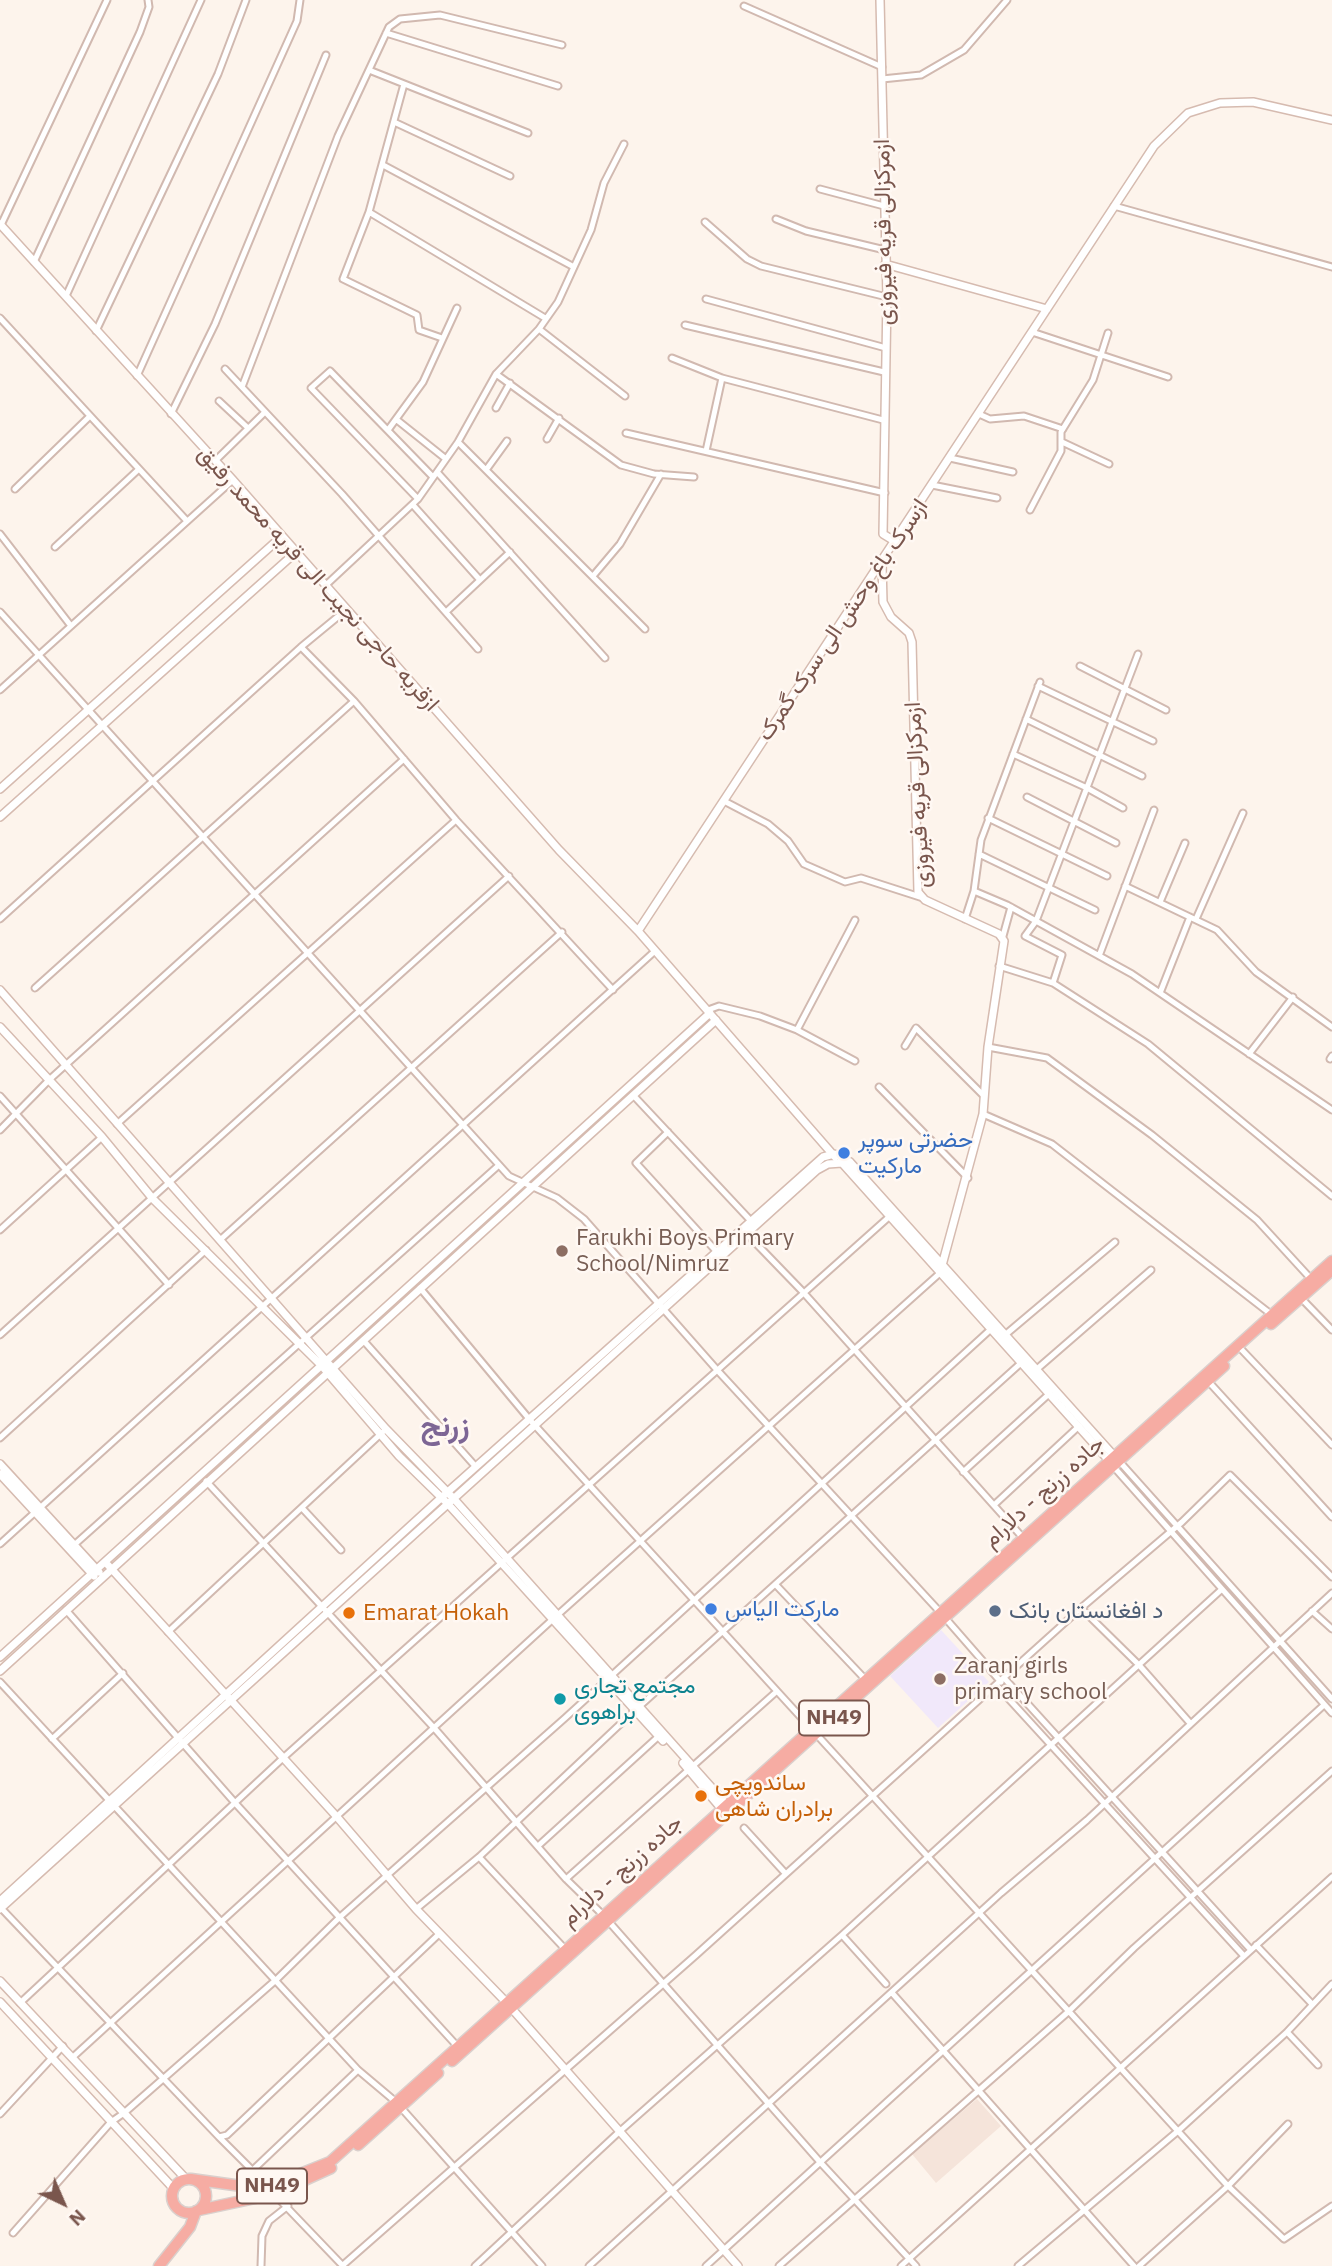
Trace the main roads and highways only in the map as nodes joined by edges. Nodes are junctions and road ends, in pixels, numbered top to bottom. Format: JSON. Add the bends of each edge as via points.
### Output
{"nodes":[{"id":1,"x":880,"y":0,"type":"edge"},
{"id":2,"x":1332,"y":120,"type":"edge"},
{"id":3,"x":0,"y":225,"type":"edge"},
{"id":4,"x":886,"y":264,"type":"junction"},
{"id":5,"x":1047,"y":309,"type":"junction"},
{"id":6,"x":281,"y":537,"type":"junction"},
{"id":7,"x":896,"y":542,"type":"junction"},
{"id":8,"x":295,"y":553,"type":"junction"},
{"id":9,"x":882,"y":563,"type":"junction"},
{"id":10,"x":0,"y":789,"type":"edge"},
{"id":11,"x":0,"y":817,"type":"edge"},
{"id":12,"x":638,"y":931,"type":"junction"},
{"id":13,"x":0,"y":990,"type":"edge"},
{"id":14,"x":709,"y":1012,"type":"junction"},
{"id":15,"x":716,"y":1020,"type":"junction"},
{"id":16,"x":0,"y":1027,"type":"edge"},
{"id":17,"x":834,"y":1154,"type":"junction"},
{"id":18,"x":837,"y":1162,"type":"junction"},
{"id":19,"x":744,"y":1232,"type":"junction"},
{"id":20,"x":1332,"y":1261,"type":"edge"},
{"id":21,"x":941,"y":1269,"type":"junction"},
{"id":22,"x":1332,"y":1270,"type":"edge"},
{"id":23,"x":662,"y":1305,"type":"junction"},
{"id":24,"x":324,"y":1363,"type":"junction"},
{"id":25,"x":330,"y":1370,"type":"junction"},
{"id":26,"x":532,"y":1423,"type":"junction"},
{"id":27,"x":1113,"y":1460,"type":"junction"},
{"id":28,"x":0,"y":1464,"type":"edge"},
{"id":29,"x":0,"y":1474,"type":"edge"},
{"id":30,"x":448,"y":1498,"type":"junction"},
{"id":31,"x":38,"y":1510,"type":"junction"},
{"id":32,"x":107,"y":1565,"type":"junction"},
{"id":33,"x":97,"y":1574,"type":"junction"},
{"id":34,"x":943,"y":1615,"type":"junction"},
{"id":35,"x":0,"y":1657,"type":"edge"},
{"id":36,"x":0,"y":1671,"type":"edge"},
{"id":37,"x":228,"y":1697,"type":"junction"},
{"id":38,"x":814,"y":1730,"type":"junction"},
{"id":39,"x":726,"y":1809,"type":"junction"},
{"id":40,"x":0,"y":1906,"type":"edge"},
{"id":41,"x":606,"y":1918,"type":"junction"},
{"id":42,"x":0,"y":1981,"type":"edge"},
{"id":43,"x":0,"y":2002,"type":"edge"},
{"id":44,"x":509,"y":2005,"type":"junction"},
{"id":45,"x":398,"y":2105,"type":"junction"},
{"id":46,"x":188,"y":2179,"type":"junction"},
{"id":47,"x":173,"y":2189,"type":"junction"},
{"id":48,"x":198,"y":2210,"type":"junction"},
{"id":49,"x":181,"y":2211,"type":"junction"},
{"id":50,"x":152,"y":2266,"type":"edge"},
{"id":51,"x":159,"y":2266,"type":"edge"},
{"id":52,"x":738,"y":2266,"type":"edge"}],
"edges":[{"from":1,"to":4,"type":"main road","name":"ازمرکزالی قریه فیروزی"},
{"from":2,"to":5,"type":"main road","name":"ازسرک باغ وحش الی سرک گمرک","via":[[1241,100],[1202,106],[1180,118],[1154,146]]},
{"from":3,"to":6,"type":"main road","name":"ازقریه حاجی نجیب الی قریه محمد رفیق"},
{"from":4,"to":5,"type":"main road"},
{"from":4,"to":7,"type":"main road","name":"ازمرکزالی قریه فیروزی","via":[[883,534]]},
{"from":5,"to":7,"type":"main road","name":"ازسرک باغ وحش الی سرک گمرک"},
{"from":6,"to":8,"type":"main road","name":"ازقریه حاجی نجیب الی قریه محمد رفیق"},
{"from":6,"to":10,"type":"main road"},
{"from":7,"to":9,"type":"main road","name":"ازسرک باغ وحش الی سرک گمرک"},
{"from":8,"to":11,"type":"main road"},
{"from":8,"to":12,"type":"main road","name":"ازقریه حاجی نجیب الی قریه محمد رفیق","via":[[559,850]]},
{"from":9,"to":12,"type":"main road","name":"ازسرک باغ وحش الی سرک گمرک"},
{"from":9,"to":21,"type":"main road","name":"ازمرکزالی قریه فیروزی","via":[[883,602],[912,642],[920,897],[1003,936],[983,1114]]},
{"from":12,"to":14,"type":"main road","name":"ازقریه حاجی نجیب الی قریه محمد رفیق"},
{"from":13,"to":24,"type":"main road","via":[[307,1337]]},
{"from":14,"to":15,"type":"main road","name":"ازقریه حاجی نجیب الی قریه محمد رفیق"},
{"from":14,"to":24,"type":"main road"},
{"from":15,"to":17,"type":"main road","name":"ازقریه حاجی نجیب الی قریه محمد رفیق"},
{"from":15,"to":25,"type":"main road"},
{"from":16,"to":24,"type":"main road","via":[[153,1199]]},
{"from":17,"to":18,"type":"main road"},
{"from":17,"to":19,"type":"main road","via":[[811,1166]]},
{"from":17,"to":21,"type":"main road","via":[[850,1162]]},
{"from":18,"to":19,"type":"main road","via":[[817,1171]]},
{"from":18,"to":21,"type":"main road"},
{"from":19,"to":23,"type":"main road"},
{"from":19,"to":23,"type":"main road"},
{"from":20,"to":27,"type":"highway","name":"جاده زرنج - دلارام","number":"NH49"},
{"from":21,"to":27,"type":"main road","via":[[1037,1369]]},
{"from":21,"to":27,"type":"main road","via":[[1078,1427]]},
{"from":22,"to":27,"type":"highway","name":"جاده زرنج - دلارام","number":"NH49"},
{"from":23,"to":26,"type":"main road"},
{"from":24,"to":25,"type":"main road"},
{"from":24,"to":32,"type":"main road"},
{"from":25,"to":30,"type":"main road"},
{"from":25,"to":32,"type":"main road"},
{"from":26,"to":30,"type":"main road"},
{"from":26,"to":30,"type":"main road","via":[[476,1467]]},
{"from":27,"to":34,"type":"highway","name":"جاده زرنج - دلارام","number":"NH49"},
{"from":28,"to":31,"type":"main road"},
{"from":29,"to":31,"type":"main road"},
{"from":30,"to":37,"type":"main road","via":[[328,1613]]},
{"from":30,"to":37,"type":"main road","via":[[321,1606]]},
{"from":30,"to":39,"type":"main road"},
{"from":31,"to":33,"type":"main road"},
{"from":31,"to":33,"type":"main road"},
{"from":32,"to":33,"type":"main road"},
{"from":32,"to":37,"type":"main road"},
{"from":33,"to":35,"type":"main road"},
{"from":33,"to":36,"type":"main road","via":[[66,1610]]},
{"from":34,"to":38,"type":"highway","name":"جاده زرنج - دلارام","number":"NH49"},
{"from":34,"to":38,"type":"highway","name":"جاده زرنج - دلارام","number":"NH49","via":[[864,1678]]},
{"from":37,"to":40,"type":"main road"},
{"from":37,"to":44,"type":"main road","via":[[416,1909]]},
{"from":38,"to":39,"type":"highway","name":"جاده زرنج - دلارام","number":"NH49"},
{"from":39,"to":41,"type":"highway","name":"جاده زرنج - دلارام","number":"NH49"},
{"from":41,"to":44,"type":"highway","name":"جاده زرنج - دلارام","number":"NH49"},
{"from":41,"to":44,"type":"highway","name":"جاده زرنج - دلارام","number":"NH49","via":[[565,1949]]},
{"from":42,"to":46,"type":"main road"},
{"from":43,"to":47,"type":"main road"},
{"from":44,"to":45,"type":"highway","name":"جاده زرنج - دلارام","number":"NH49"},
{"from":44,"to":45,"type":"highway","name":"جاده زرنج - دلارام","number":"NH49"},
{"from":44,"to":52,"type":"main road"},
{"from":45,"to":46,"type":"highway","name":"جاده زرنج - دلارام","number":"NH49","via":[[330,2162],[262,2189]]},
{"from":45,"to":48,"type":"highway","name":"جاده زرنج - دلارام","number":"NH49","via":[[336,2165],[314,2179],[274,2194]]},
{"from":46,"to":47,"type":"highway"},
{"from":46,"to":48,"type":"highway","number":"NH49","via":[[200,2183],[205,2192]]},
{"from":47,"to":49,"type":"highway","via":[[174,2204]]},
{"from":48,"to":49,"type":"highway","number":"NH49"},
{"from":48,"to":51,"type":"highway","via":[[191,2227]]},
{"from":49,"to":50,"type":"highway","via":[[180,2230]]}]}
